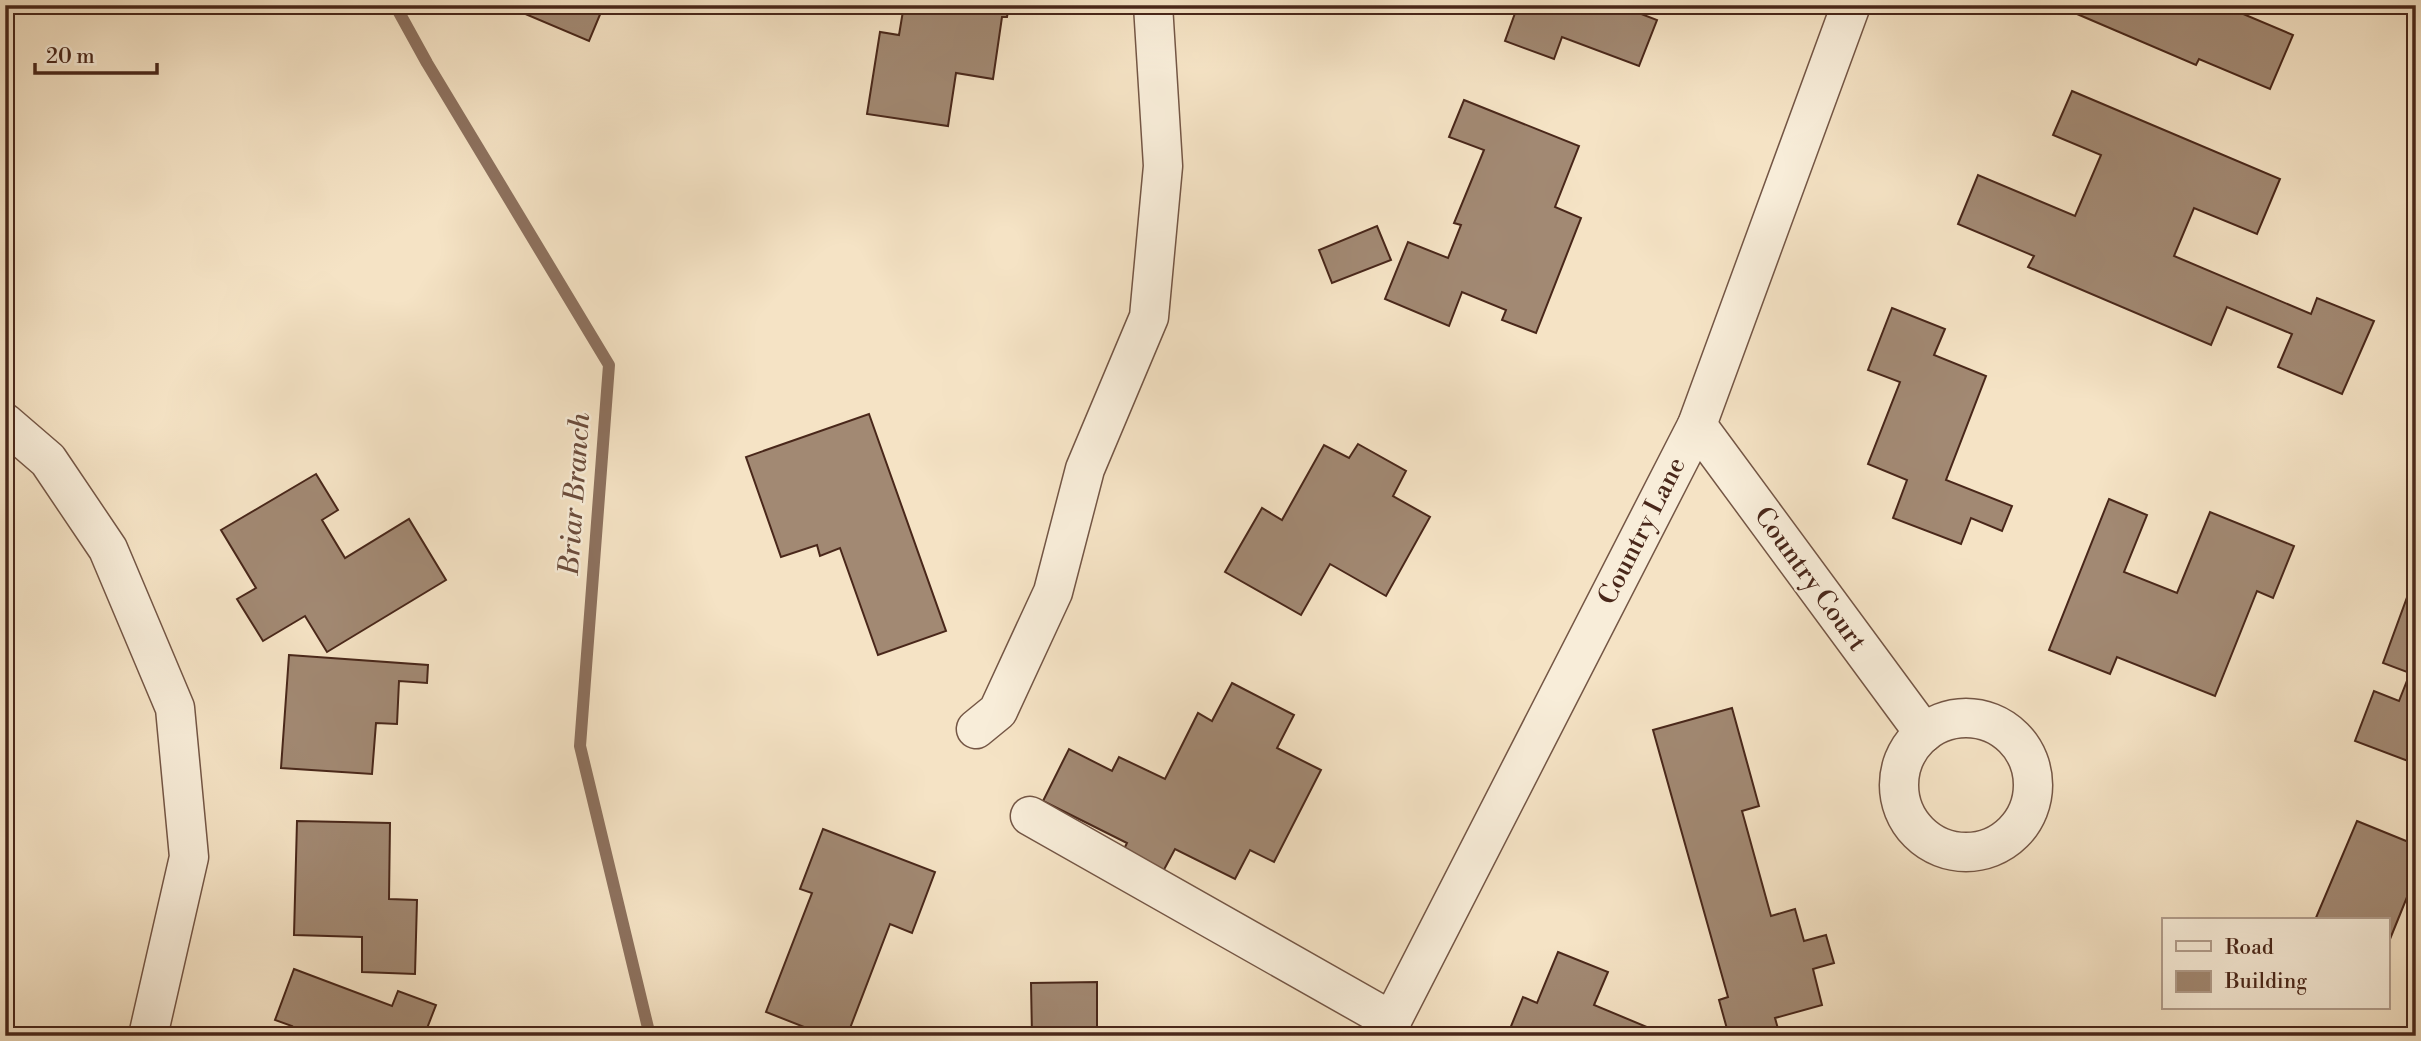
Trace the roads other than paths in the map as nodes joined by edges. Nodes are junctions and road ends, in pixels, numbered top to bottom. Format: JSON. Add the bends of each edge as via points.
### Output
{"nodes":[{"id":1,"x":1153,"y":5,"type":"edge"},
{"id":2,"x":1851,"y":5,"type":"edge"},
{"id":3,"x":5,"y":423,"type":"edge"},
{"id":4,"x":1697,"y":425,"type":"junction"},
{"id":5,"x":976,"y":729,"type":"dead end"},
{"id":6,"x":1924,"y":733,"type":"dead end"},
{"id":7,"x":1030,"y":816,"type":"dead end"},
{"id":8,"x":1388,"y":1028,"type":"edge"},
{"id":9,"x":148,"y":1036,"type":"edge"}],
"edges":[{"from":1,"to":5,"type":"street","via":[[1163,166],[1149,317],[1085,469],[1053,592],[998,711]]},
{"from":2,"to":4,"type":"street","name":"Country Lane"},
{"from":3,"to":9,"type":"street","via":[[48,460],[108,549],[175,708],[189,857]]},
{"from":4,"to":6,"type":"street","name":"Country Court"},
{"from":4,"to":8,"type":"street","name":"Country Lane"},
{"from":7,"to":8,"type":"street"}]}
